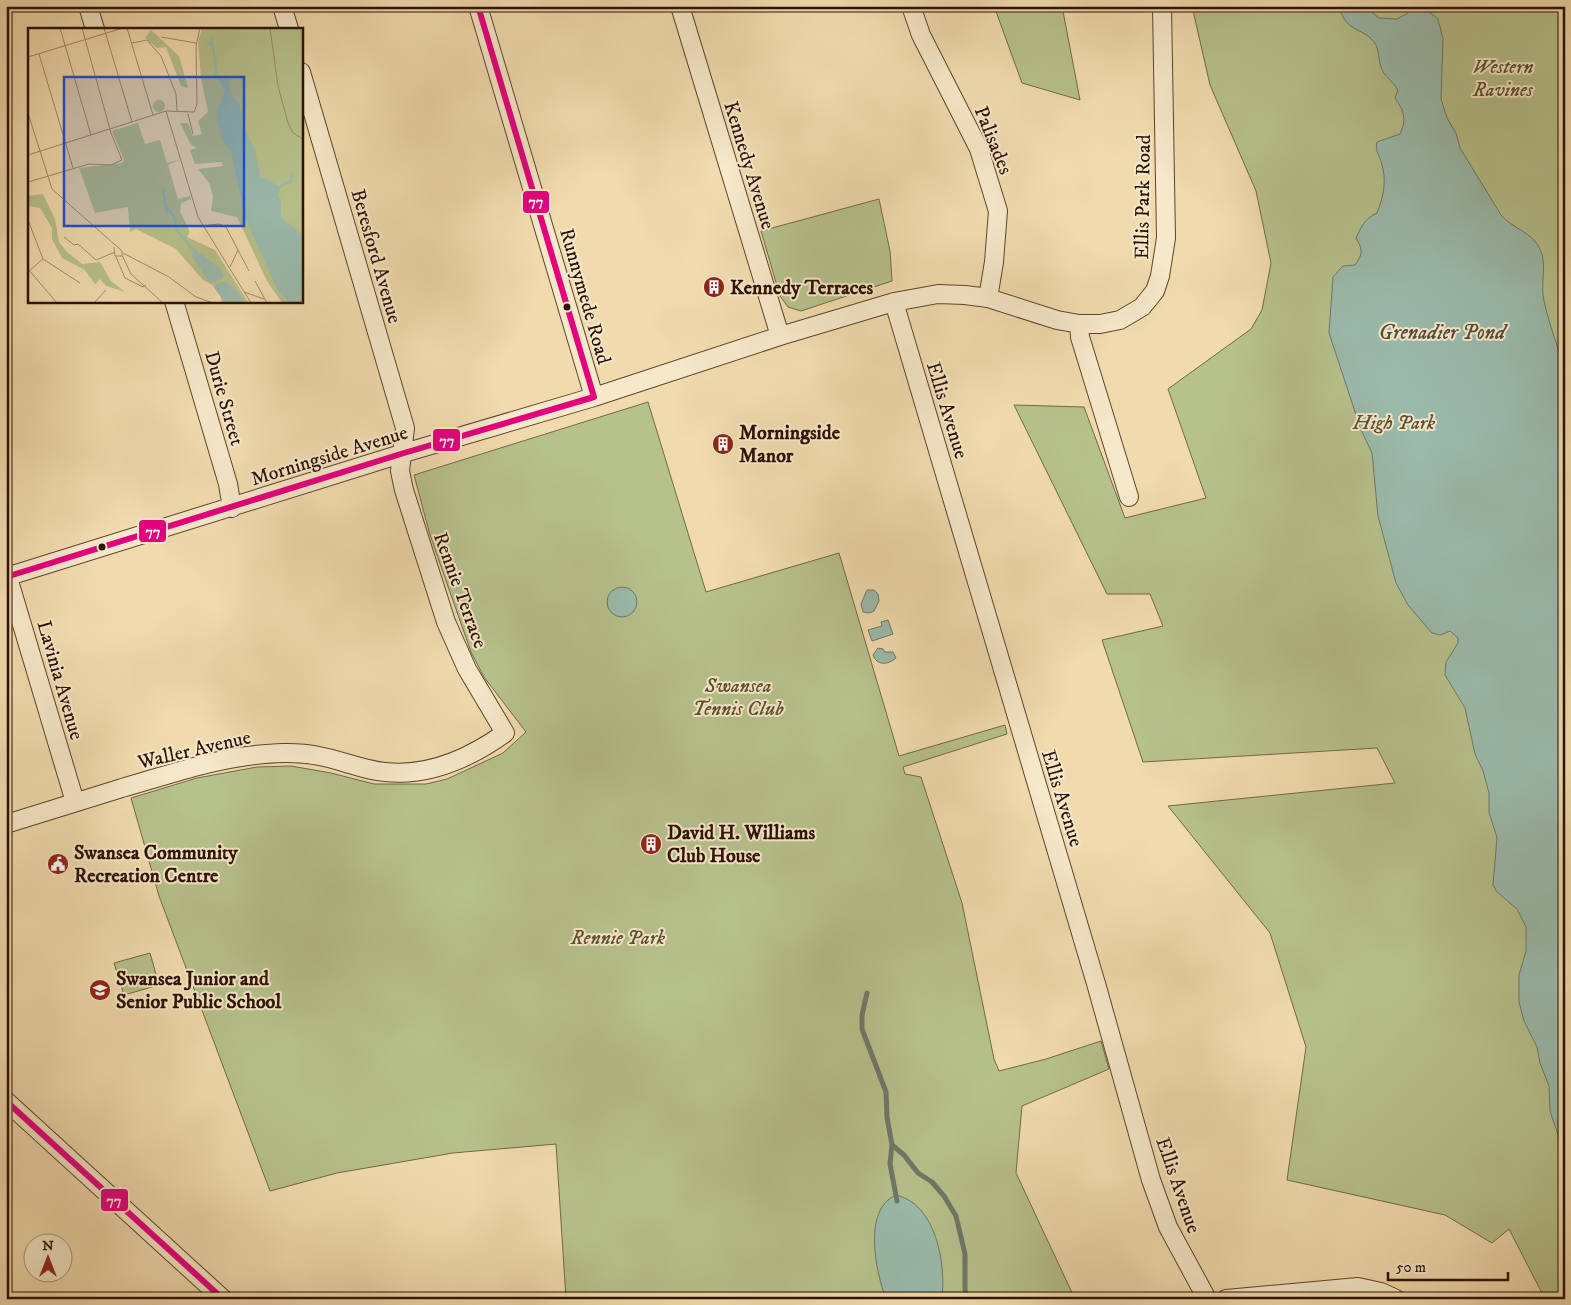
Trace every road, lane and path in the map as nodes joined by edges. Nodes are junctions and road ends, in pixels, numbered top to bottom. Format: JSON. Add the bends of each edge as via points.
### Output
{"nodes":[{"id":1,"x":88,"y":6,"type":"edge"},
{"id":2,"x":282,"y":6,"type":"edge"},
{"id":3,"x":478,"y":6,"type":"edge"},
{"id":4,"x":680,"y":6,"type":"edge"},
{"id":5,"x":911,"y":6,"type":"edge"},
{"id":6,"x":1162,"y":6,"type":"edge"},
{"id":7,"x":94,"y":28,"type":"edge"},
{"id":8,"x":289,"y":28,"type":"edge"},
{"id":9,"x":302,"y":75,"type":"edge"},
{"id":10,"x":988,"y":298,"type":"junction"},
{"id":11,"x":174,"y":302,"type":"edge"},
{"id":12,"x":894,"y":302,"type":"junction"},
{"id":13,"x":1079,"y":324,"type":"junction"},
{"id":14,"x":780,"y":336,"type":"junction"},
{"id":15,"x":594,"y":397,"type":"junction"},
{"id":16,"x":404,"y":453,"type":"junction"},
{"id":17,"x":1129,"y":497,"type":"dead end"},
{"id":18,"x":232,"y":508,"type":"junction"},
{"id":19,"x":7,"y":575,"type":"edge"},
{"id":20,"x":505,"y":733,"type":"joint"},
{"id":21,"x":75,"y":802,"type":"junction"},
{"id":22,"x":6,"y":824,"type":"edge"},
{"id":23,"x":6,"y":1101,"type":"edge"},
{"id":24,"x":223,"y":1299,"type":"edge"},
{"id":25,"x":1207,"y":1299,"type":"edge"},
{"id":26,"x":1226,"y":1299,"type":"edge"},
{"id":27,"x":1396,"y":1299,"type":"edge"}],
"edges":[{"from":1,"to":7,"type":"street"},
{"from":2,"to":8,"type":"street"},
{"from":3,"to":15,"type":"street","name":"Runnymede Road"},
{"from":4,"to":14,"type":"street","name":"Kennedy Avenue"},
{"from":5,"to":10,"type":"street","name":"Palisades","via":[[921,35],[979,149],[998,211]]},
{"from":6,"to":13,"type":"street","name":"Ellis Park Road","via":[[1166,238],[1160,276],[1149,299],[1129,316],[1100,324]]},
{"from":9,"to":16,"type":"street","name":"Beresford Avenue","via":[[406,428]]},
{"from":10,"to":12,"type":"street","name":"Ellis Park Road","via":[[938,294]]},
{"from":10,"to":13,"type":"street","name":"Ellis Park Road"},
{"from":11,"to":18,"type":"street","name":"Durie Street","via":[[228,484]]},
{"from":12,"to":14,"type":"street","name":"Morningside Avenue"},
{"from":12,"to":25,"type":"street","name":"Ellis Avenue","via":[[1098,987],[1151,1180],[1168,1227]]},
{"from":13,"to":17,"type":"street","via":[[1080,337]]},
{"from":14,"to":15,"type":"street","name":"Morningside Avenue"},
{"from":15,"to":16,"type":"street","name":"Morningside Avenue"},
{"from":16,"to":18,"type":"street","name":"Morningside Avenue"},
{"from":16,"to":20,"type":"street","name":"Rennie Terrace","via":[[400,471],[404,490],[446,622],[467,669]]},
{"from":18,"to":19,"type":"street","name":"Morningside Avenue"},
{"from":19,"to":21,"type":"street","name":"Lavinia Avenue"},
{"from":20,"to":21,"type":"street","name":"Waller Avenue","via":[[460,760],[424,771],[384,772],[319,756],[272,753],[184,768]]},
{"from":21,"to":22,"type":"street","name":"Waller Avenue"},
{"from":23,"to":24,"type":"street"},
{"from":26,"to":27,"type":"street","via":[[1358,1287]]}]}
